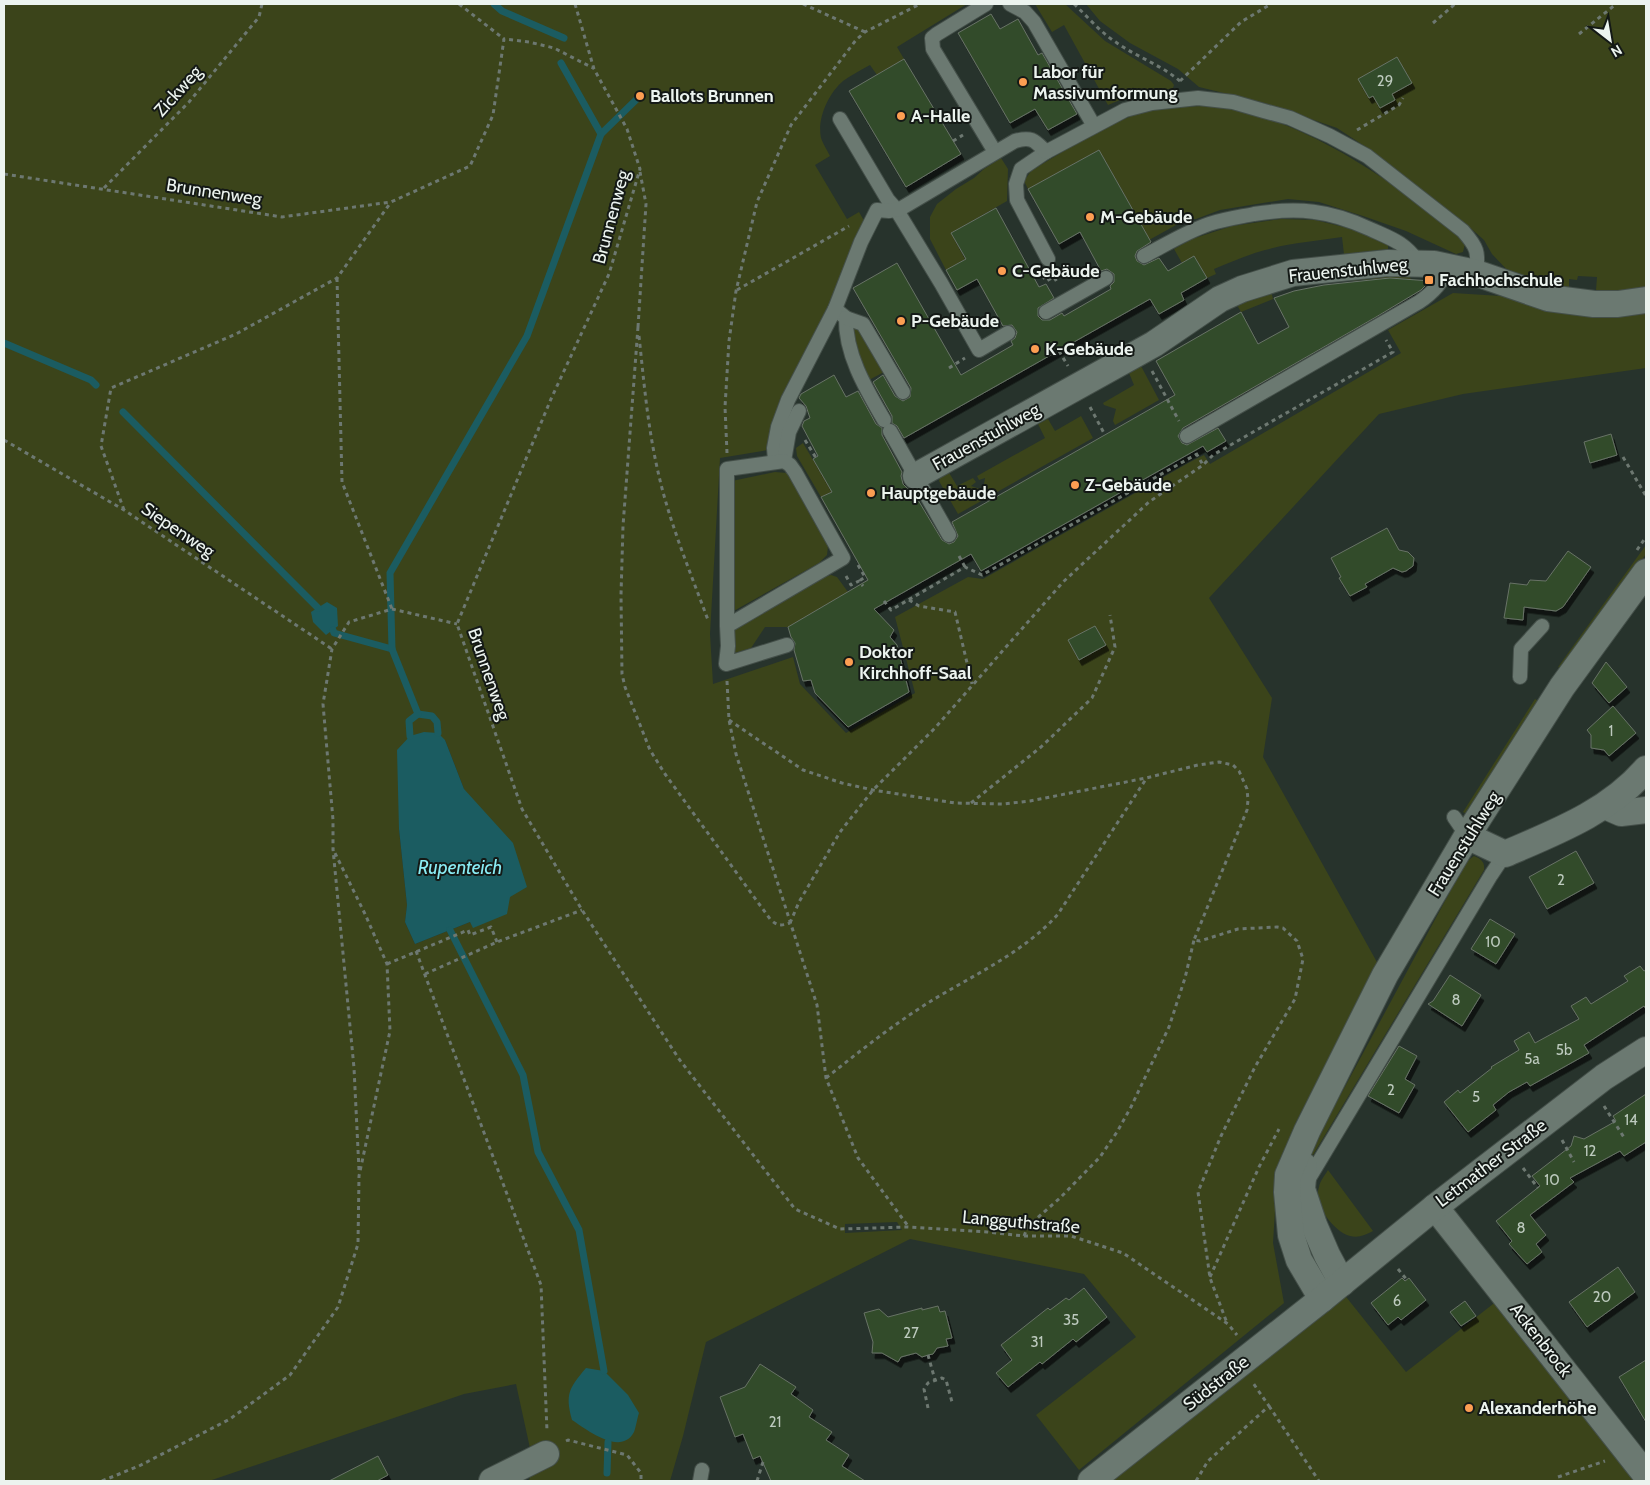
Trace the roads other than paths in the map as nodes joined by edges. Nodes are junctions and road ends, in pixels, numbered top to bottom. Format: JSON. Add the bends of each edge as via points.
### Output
{"nodes":[{"id":1,"x":986,"y":4,"type":"edge"},
{"id":2,"x":1010,"y":4,"type":"edge"},
{"id":3,"x":840,"y":119,"type":"dead end"},
{"id":4,"x":1094,"y":126,"type":"junction"},
{"id":5,"x":995,"y":152,"type":"junction"},
{"id":6,"x":1046,"y":152,"type":"junction"},
{"id":7,"x":896,"y":209,"type":"junction"},
{"id":8,"x":1144,"y":256,"type":"dead end"},
{"id":9,"x":1048,"y":259,"type":"dead end"},
{"id":10,"x":1419,"y":263,"type":"junction"},
{"id":11,"x":1450,"y":266,"type":"junction"},
{"id":12,"x":1476,"y":273,"type":"junction"},
{"id":13,"x":1106,"y":278,"type":"dead end"},
{"id":14,"x":1646,"y":300,"type":"edge"},
{"id":15,"x":1046,"y":312,"type":"dead end"},
{"id":16,"x":841,"y":314,"type":"junction"},
{"id":17,"x":1008,"y":333,"type":"dead end"},
{"id":18,"x":903,"y":392,"type":"dead end"},
{"id":19,"x":798,"y":411,"type":"dead end"},
{"id":20,"x":1188,"y":436,"type":"dead end"},
{"id":21,"x":779,"y":461,"type":"junction"},
{"id":22,"x":916,"y":476,"type":"junction"},
{"id":23,"x":948,"y":535,"type":"dead end"},
{"id":24,"x":1646,"y":572,"type":"edge"},
{"id":25,"x":727,"y":626,"type":"junction"},
{"id":26,"x":1542,"y":626,"type":"dead end"},
{"id":27,"x":787,"y":645,"type":"dead end"},
{"id":28,"x":1520,"y":677,"type":"dead end"},
{"id":29,"x":1646,"y":769,"type":"edge"},
{"id":30,"x":1605,"y":806,"type":"junction"},
{"id":31,"x":1646,"y":810,"type":"edge"},
{"id":32,"x":1461,"y":826,"type":"junction"},
{"id":33,"x":1505,"y":854,"type":"junction"},
{"id":34,"x":1646,"y":1050,"type":"edge"},
{"id":35,"x":1307,"y":1130,"type":"junction"},
{"id":36,"x":1302,"y":1189,"type":"junction"},
{"id":37,"x":1435,"y":1206,"type":"junction"},
{"id":38,"x":1332,"y":1291,"type":"junction"},
{"id":39,"x":1638,"y":1448,"type":"edge"},
{"id":40,"x":1646,"y":1475,"type":"edge"},
{"id":41,"x":492,"y":1481,"type":"edge"},
{"id":42,"x":541,"y":1481,"type":"edge"},
{"id":43,"x":1090,"y":1481,"type":"edge"}],
"edges":[{"from":1,"to":5,"type":"lane","via":[[937,34],[932,42],[933,49]]},
{"from":2,"to":4,"type":"lane","via":[[1025,12],[1034,22]]},
{"from":3,"to":7,"type":"lane"},
{"from":4,"to":6,"type":"lane"},
{"from":4,"to":12,"type":"lane","via":[[1125,110],[1152,103],[1198,98],[1233,102],[1290,118],[1368,156],[1463,231],[1475,245]]},
{"from":5,"to":6,"type":"lane","via":[[1026,138]]},
{"from":5,"to":7,"type":"lane","via":[[900,210]]},
{"from":6,"to":9,"type":"lane","via":[[1021,169],[1016,184],[1020,208]]},
{"from":7,"to":16,"type":"lane","via":[[877,210],[861,242]]},
{"from":7,"to":17,"type":"lane","via":[[979,350]]},
{"from":8,"to":10,"type":"lane","via":[[1210,224],[1252,214],[1295,210],[1326,214],[1361,225],[1402,244]]},
{"from":10,"to":11,"type":"street","name":"Frauenstuhlweg"},
{"from":10,"to":22,"type":"street","name":"Frauenstuhlweg","via":[[1293,273],[1242,289],[1154,344]]},
{"from":11,"to":12,"type":"street","name":"Frauenstuhlweg"},
{"from":11,"to":20,"type":"lane","via":[[1441,284],[1430,294]]},
{"from":12,"to":14,"type":"street","name":"Frauenstuhlweg","via":[[1548,298],[1594,304]]},
{"from":13,"to":15,"type":"lane"},
{"from":16,"to":18,"type":"lane","via":[[862,324]]},
{"from":16,"to":21,"type":"lane","via":[[788,400],[774,448]]},
{"from":16,"to":22,"type":"lane","via":[[849,347],[866,386]]},
{"from":19,"to":21,"type":"lane"},
{"from":21,"to":25,"type":"lane","via":[[727,469]]},
{"from":21,"to":25,"type":"lane","via":[[790,465],[795,472],[843,558]]},
{"from":22,"to":23,"type":"lane"},
{"from":24,"to":32,"type":"street","name":"Frauenstuhlweg"},
{"from":25,"to":27,"type":"lane","via":[[726,664]]},
{"from":26,"to":28,"type":"lane","via":[[1521,649]]},
{"from":29,"to":30,"type":"street"},
{"from":30,"to":31,"type":"street","via":[[1621,813]]},
{"from":30,"to":33,"type":"street","via":[[1565,828]]},
{"from":32,"to":33,"type":"street"},
{"from":32,"to":35,"type":"street","name":"Frauenstuhlweg"},
{"from":33,"to":36,"type":"lane"},
{"from":34,"to":37,"type":"street","name":"Letmather Straße","via":[[1592,1086]]},
{"from":35,"to":36,"type":"street","name":"Frauenstuhlweg"},
{"from":35,"to":38,"type":"street","name":"Frauenstuhlweg","via":[[1288,1175],[1290,1235],[1299,1260]]},
{"from":36,"to":38,"type":"street","name":"Frauenstuhlweg"},
{"from":37,"to":38,"type":"street","name":"Letmather Straße"},
{"from":37,"to":39,"type":"street","name":"Ackenbrock"},
{"from":38,"to":43,"type":"street","name":"Südstraße"},
{"from":39,"to":40,"type":"street","name":"Ackenbrock"},
{"from":41,"to":42,"type":"street","via":[[547,1452]]}]}
